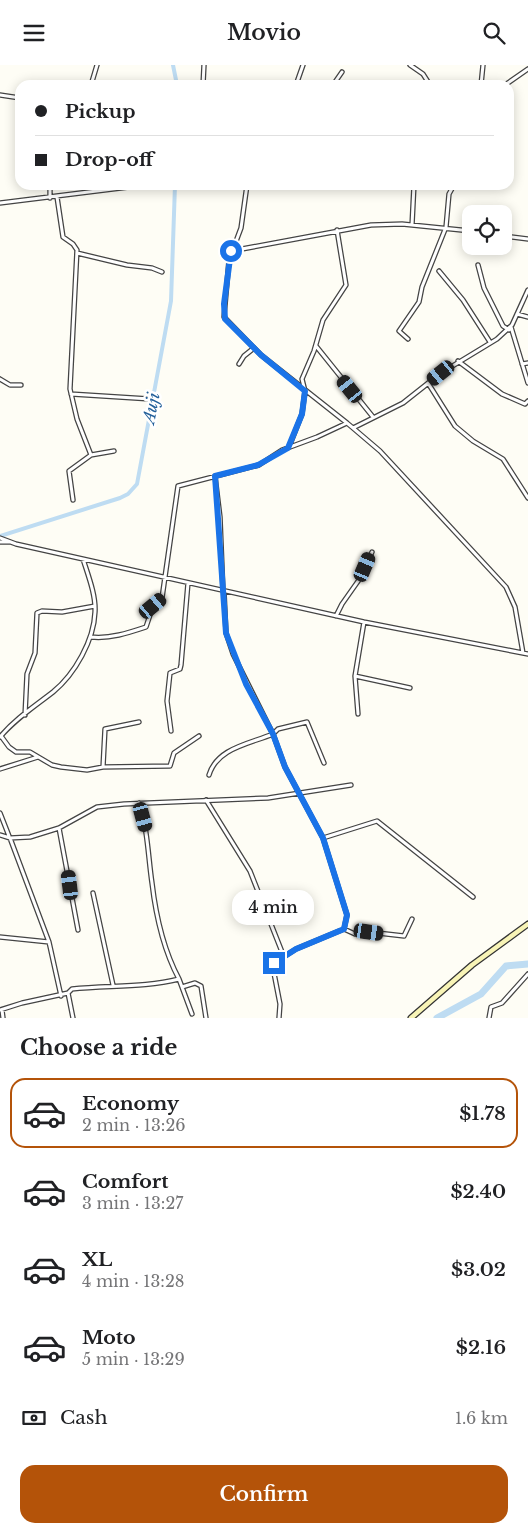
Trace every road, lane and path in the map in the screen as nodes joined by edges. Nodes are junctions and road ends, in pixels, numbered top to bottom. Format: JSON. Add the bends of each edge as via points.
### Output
{"nodes":[{"id":1,"x":97,"y":65,"type":"edge"},
{"id":2,"x":204,"y":65,"type":"edge"},
{"id":3,"x":303,"y":65,"type":"edge"},
{"id":4,"x":410,"y":65,"type":"edge"},
{"id":5,"x":483,"y":65,"type":"edge"},
{"id":6,"x":528,"y":69,"type":"edge"},
{"id":7,"x":342,"y":72,"type":"dead end"},
{"id":8,"x":92,"y":80,"type":"edge"},
{"id":9,"x":204,"y":80,"type":"edge"},
{"id":10,"x":298,"y":80,"type":"edge"},
{"id":11,"x":336,"y":80,"type":"edge"},
{"id":12,"x":427,"y":80,"type":"edge"},
{"id":13,"x":482,"y":80,"type":"edge"},
{"id":14,"x":512,"y":80,"type":"edge"},
{"id":15,"x":0,"y":95,"type":"edge"},
{"id":16,"x":15,"y":97,"type":"edge"},
{"id":17,"x":50,"y":190,"type":"edge"},
{"id":18,"x":108,"y":190,"type":"edge"},
{"id":19,"x":246,"y":190,"type":"edge"},
{"id":20,"x":414,"y":190,"type":"edge"},
{"id":21,"x":451,"y":190,"type":"edge"},
{"id":22,"x":57,"y":197,"type":"junction"},
{"id":23,"x":50,"y":198,"type":"junction"},
{"id":24,"x":0,"y":203,"type":"edge"},
{"id":25,"x":412,"y":225,"type":"junction"},
{"id":26,"x":446,"y":227,"type":"junction"},
{"id":27,"x":337,"y":230,"type":"junction"},
{"id":28,"x":462,"y":230,"type":"edge"},
{"id":29,"x":512,"y":237,"type":"edge"},
{"id":30,"x":528,"y":239,"type":"edge"},
{"id":31,"x":231,"y":251,"type":"junction"},
{"id":32,"x":77,"y":253,"type":"junction"},
{"id":33,"x":478,"y":265,"type":"dead end"},
{"id":34,"x":440,"y":271,"type":"dead end"},
{"id":35,"x":162,"y":273,"type":"dead end"},
{"id":36,"x":528,"y":290,"type":"edge"},
{"id":37,"x":517,"y":314,"type":"junction"},
{"id":38,"x":528,"y":317,"type":"edge"},
{"id":39,"x":510,"y":328,"type":"junction"},
{"id":40,"x":408,"y":339,"type":"dead end"},
{"id":41,"x":490,"y":342,"type":"junction"},
{"id":42,"x":316,"y":346,"type":"junction"},
{"id":43,"x":254,"y":348,"type":"junction"},
{"id":44,"x":458,"y":361,"type":"junction"},
{"id":45,"x":522,"y":363,"type":"junction"},
{"id":46,"x":528,"y":363,"type":"edge"},
{"id":47,"x":239,"y":364,"type":"dead end"},
{"id":48,"x":0,"y":379,"type":"edge"},
{"id":49,"x":428,"y":383,"type":"junction"},
{"id":50,"x":528,"y":383,"type":"edge"},
{"id":51,"x":21,"y":385,"type":"dead end"},
{"id":52,"x":305,"y":391,"type":"junction"},
{"id":53,"x":71,"y":394,"type":"junction"},
{"id":54,"x":150,"y":399,"type":"dead end"},
{"id":55,"x":527,"y":404,"type":"edge"},
{"id":56,"x":373,"y":417,"type":"junction"},
{"id":57,"x":348,"y":423,"type":"junction"},
{"id":58,"x":353,"y":428,"type":"junction"},
{"id":59,"x":288,"y":448,"type":"junction"},
{"id":60,"x":114,"y":451,"type":"dead end"},
{"id":61,"x":91,"y":455,"type":"junction"},
{"id":62,"x":215,"y":476,"type":"junction"},
{"id":63,"x":528,"y":498,"type":"edge"},
{"id":64,"x":73,"y":500,"type":"dead end"},
{"id":65,"x":1,"y":540,"type":"edge"},
{"id":66,"x":372,"y":552,"type":"dead end"},
{"id":67,"x":82,"y":559,"type":"junction"},
{"id":68,"x":165,"y":578,"type":"junction"},
{"id":69,"x":188,"y":583,"type":"junction"},
{"id":70,"x":223,"y":591,"type":"junction"},
{"id":71,"x":95,"y":605,"type":"junction"},
{"id":72,"x":336,"y":616,"type":"junction"},
{"id":73,"x":364,"y":622,"type":"junction"},
{"id":74,"x":90,"y":637,"type":"junction"},
{"id":75,"x":523,"y":653,"type":"junction"},
{"id":76,"x":528,"y":655,"type":"edge"},
{"id":77,"x":355,"y":676,"type":"junction"},
{"id":78,"x":410,"y":688,"type":"dead end"},
{"id":79,"x":358,"y":714,"type":"dead end"},
{"id":80,"x":25,"y":715,"type":"junction"},
{"id":81,"x":139,"y":722,"type":"dead end"},
{"id":82,"x":171,"y":731,"type":"dead end"},
{"id":83,"x":273,"y":734,"type":"junction"},
{"id":84,"x":199,"y":736,"type":"dead end"},
{"id":85,"x":0,"y":737,"type":"edge"},
{"id":86,"x":38,"y":757,"type":"junction"},
{"id":87,"x":324,"y":763,"type":"dead end"},
{"id":88,"x":103,"y":767,"type":"junction"},
{"id":89,"x":0,"y":769,"type":"edge"},
{"id":90,"x":209,"y":775,"type":"dead end"},
{"id":91,"x":350,"y":785,"type":"dead end"},
{"id":92,"x":299,"y":794,"type":"junction"},
{"id":93,"x":206,"y":801,"type":"junction"},
{"id":94,"x":139,"y":803,"type":"junction"},
{"id":95,"x":0,"y":813,"type":"edge"},
{"id":96,"x":59,"y":828,"type":"junction"},
{"id":97,"x":0,"y":835,"type":"edge"},
{"id":98,"x":9,"y":837,"type":"junction"},
{"id":99,"x":323,"y":838,"type":"junction"},
{"id":100,"x":93,"y":893,"type":"dead end"},
{"id":101,"x":473,"y":897,"type":"dead end"},
{"id":102,"x":412,"y":919,"type":"dead end"},
{"id":103,"x":528,"y":925,"type":"edge"},
{"id":104,"x":344,"y":929,"type":"junction"},
{"id":105,"x":78,"y":930,"type":"dead end"},
{"id":106,"x":0,"y":937,"type":"edge"},
{"id":107,"x":49,"y":942,"type":"junction"},
{"id":108,"x":284,"y":957,"type":"junction"},
{"id":109,"x":528,"y":974,"type":"edge"},
{"id":110,"x":179,"y":979,"type":"junction"},
{"id":111,"x":113,"y":985,"type":"junction"},
{"id":112,"x":182,"y":987,"type":"junction"},
{"id":113,"x":68,"y":993,"type":"junction"},
{"id":114,"x":61,"y":995,"type":"junction"},
{"id":115,"x":1,"y":1010,"type":"edge"},
{"id":116,"x":192,"y":1014,"type":"dead end"},
{"id":117,"x":2,"y":1018,"type":"edge"},
{"id":118,"x":73,"y":1018,"type":"edge"},
{"id":119,"x":206,"y":1018,"type":"edge"},
{"id":120,"x":279,"y":1018,"type":"edge"},
{"id":121,"x":411,"y":1018,"type":"edge"},
{"id":122,"x":489,"y":1018,"type":"edge"}],
"edges":[{"from":1,"to":8,"type":"street"},
{"from":2,"to":9,"type":"street"},
{"from":3,"to":10,"type":"street"},
{"from":4,"to":12,"type":"street"},
{"from":5,"to":13,"type":"street"},
{"from":6,"to":14,"type":"street"},
{"from":7,"to":11,"type":"street"},
{"from":15,"to":16,"type":"street"},
{"from":17,"to":23,"type":"street"},
{"from":18,"to":22,"type":"street"},
{"from":19,"to":31,"type":"street","via":[[241,228]]},
{"from":20,"to":25,"type":"street"},
{"from":21,"to":26,"type":"street"},
{"from":22,"to":23,"type":"street"},
{"from":22,"to":32,"type":"street","via":[[63,237],[75,245]]},
{"from":23,"to":24,"type":"street"},
{"from":25,"to":26,"type":"street"},
{"from":25,"to":27,"type":"street","via":[[382,224]]},
{"from":26,"to":28,"type":"street"},
{"from":26,"to":40,"type":"street","via":[[419,302],[399,331]]},
{"from":27,"to":31,"type":"street"},
{"from":27,"to":42,"type":"street","via":[[346,285],[326,313]]},
{"from":29,"to":30,"type":"street"},
{"from":31,"to":43,"type":"street","via":[[224,317]]},
{"from":32,"to":35,"type":"street","via":[[152,268]]},
{"from":32,"to":53,"type":"street"},
{"from":33,"to":39,"type":"street","via":[[484,288],[503,326]]},
{"from":34,"to":41,"type":"street"},
{"from":36,"to":37,"type":"street"},
{"from":37,"to":38,"type":"street"},
{"from":37,"to":39,"type":"street"},
{"from":39,"to":41,"type":"street"},
{"from":39,"to":45,"type":"street"},
{"from":41,"to":44,"type":"street"},
{"from":42,"to":52,"type":"street","via":[[302,379]]},
{"from":42,"to":56,"type":"street"},
{"from":43,"to":47,"type":"street"},
{"from":43,"to":52,"type":"street"},
{"from":44,"to":49,"type":"street"},
{"from":44,"to":55,"type":"street","via":[[502,394]]},
{"from":45,"to":46,"type":"street"},
{"from":45,"to":50,"type":"street"},
{"from":48,"to":51,"type":"street","via":[[10,385]]},
{"from":49,"to":56,"type":"street","via":[[403,403]]},
{"from":49,"to":63,"type":"street","via":[[456,426],[473,441],[503,459]]},
{"from":52,"to":57,"type":"street"},
{"from":52,"to":59,"type":"street","via":[[302,414]]},
{"from":53,"to":54,"type":"street"},
{"from":53,"to":61,"type":"street"},
{"from":56,"to":58,"type":"street"},
{"from":57,"to":58,"type":"street"},
{"from":57,"to":59,"type":"street"},
{"from":58,"to":75,"type":"street","via":[[380,451],[506,587],[515,607]]},
{"from":59,"to":62,"type":"street","via":[[258,465]]},
{"from":60,"to":61,"type":"street"},
{"from":61,"to":64,"type":"street","via":[[69,471]]},
{"from":62,"to":68,"type":"street","via":[[176,489]]},
{"from":62,"to":70,"type":"street"},
{"from":65,"to":67,"type":"street"},
{"from":66,"to":72,"type":"street"},
{"from":67,"to":68,"type":"street"},
{"from":67,"to":71,"type":"street"},
{"from":68,"to":69,"type":"street"},
{"from":68,"to":74,"type":"street","via":[[162,598],[153,606],[146,627],[126,634]]},
{"from":69,"to":70,"type":"street"},
{"from":69,"to":82,"type":"street","via":[[181,665],[180,669],[170,673],[167,701]]},
{"from":70,"to":72,"type":"street"},
{"from":70,"to":83,"type":"street","via":[[228,638],[246,684]]},
{"from":71,"to":74,"type":"street"},
{"from":71,"to":80,"type":"street","via":[[38,613],[35,653],[27,674]]},
{"from":72,"to":73,"type":"street"},
{"from":73,"to":75,"type":"street"},
{"from":73,"to":77,"type":"street"},
{"from":74,"to":80,"type":"street","via":[[73,670]]},
{"from":75,"to":76,"type":"street"},
{"from":77,"to":78,"type":"street"},
{"from":77,"to":79,"type":"street"},
{"from":80,"to":85,"type":"street","via":[[12,723]]},
{"from":81,"to":88,"type":"street","via":[[105,729]]},
{"from":83,"to":87,"type":"street","via":[[278,729],[308,722]]},
{"from":83,"to":90,"type":"street","via":[[222,754]]},
{"from":83,"to":92,"type":"street"},
{"from":84,"to":88,"type":"street","via":[[174,753],[170,766]]},
{"from":85,"to":86,"type":"street","via":[[12,750],[30,752]]},
{"from":86,"to":88,"type":"street","via":[[61,767],[88,770]]},
{"from":86,"to":89,"type":"street"},
{"from":91,"to":92,"type":"street"},
{"from":92,"to":93,"type":"street"},
{"from":92,"to":99,"type":"street"},
{"from":93,"to":94,"type":"street"},
{"from":93,"to":108,"type":"street","via":[[250,871]]},
{"from":94,"to":96,"type":"street","via":[[97,807]]},
{"from":94,"to":110,"type":"street","via":[[146,827],[157,920]]},
{"from":95,"to":98,"type":"street"},
{"from":96,"to":98,"type":"street","via":[[30,837]]},
{"from":96,"to":105,"type":"street"},
{"from":97,"to":98,"type":"street"},
{"from":98,"to":107,"type":"street"},
{"from":99,"to":101,"type":"street","via":[[377,821]]},
{"from":99,"to":104,"type":"street","via":[[347,915]]},
{"from":100,"to":111,"type":"street"},
{"from":102,"to":104,"type":"street","via":[[404,936],[369,932],[355,934]]},
{"from":103,"to":121,"type":"main road","via":[[472,965]]},
{"from":104,"to":108,"type":"street"},
{"from":106,"to":107,"type":"street"},
{"from":107,"to":114,"type":"street"},
{"from":108,"to":120,"type":"street","via":[[273,965],[280,1003]]},
{"from":109,"to":122,"type":"street","via":[[502,1003],[491,1007]]},
{"from":110,"to":111,"type":"street","via":[[155,985]]},
{"from":110,"to":112,"type":"street"},
{"from":111,"to":113,"type":"street","via":[[72,989]]},
{"from":112,"to":116,"type":"street"},
{"from":112,"to":119,"type":"street","via":[[195,983],[201,986]]},
{"from":113,"to":114,"type":"street"},
{"from":113,"to":118,"type":"street"},
{"from":114,"to":115,"type":"street"},
{"from":115,"to":117,"type":"street"}]}
